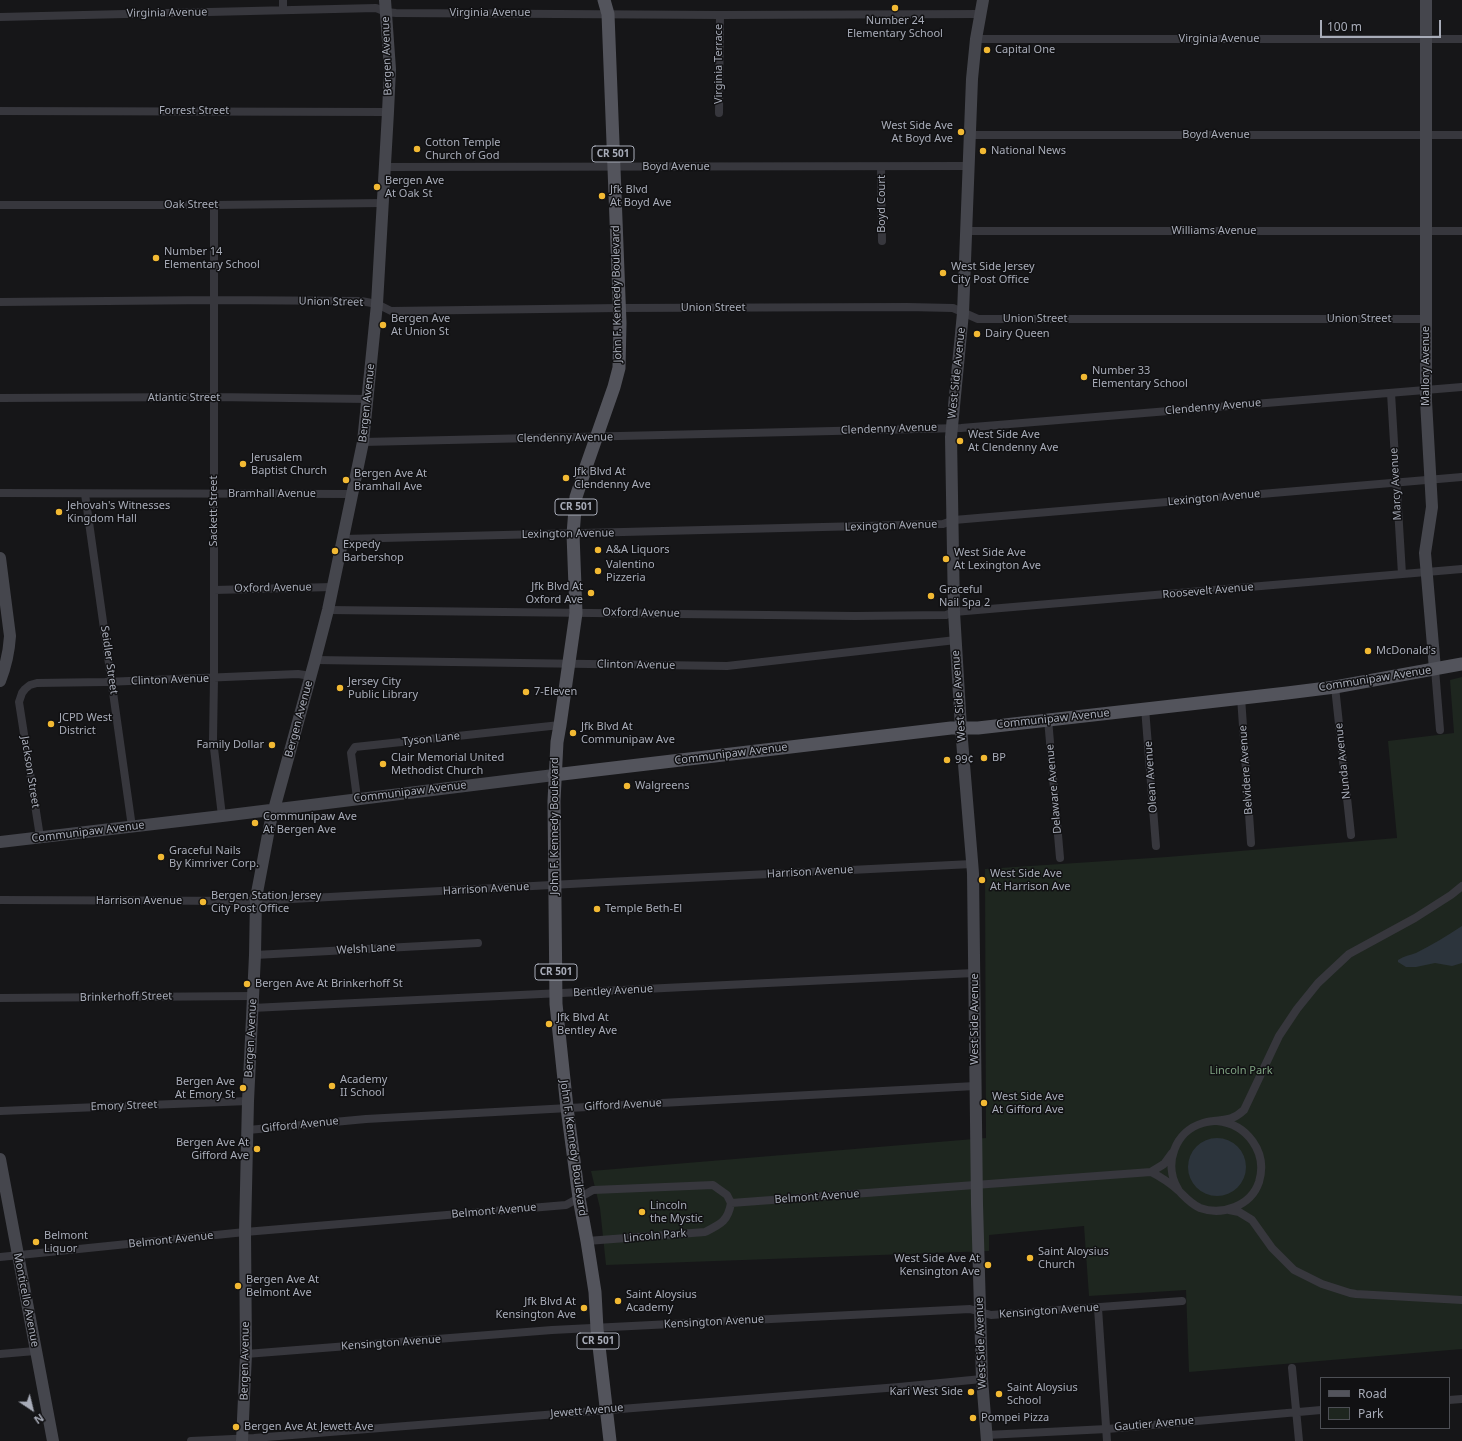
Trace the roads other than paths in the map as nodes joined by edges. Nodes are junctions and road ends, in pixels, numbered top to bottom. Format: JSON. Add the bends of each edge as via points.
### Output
{"nodes":[{"id":1,"x":282,"y":0,"type":"edge"},
{"id":2,"x":604,"y":0,"type":"edge"},
{"id":3,"x":983,"y":0,"type":"edge"},
{"id":4,"x":1426,"y":0,"type":"edge"},
{"id":5,"x":386,"y":6,"type":"edge"},
{"id":6,"x":283,"y":10,"type":"junction"},
{"id":7,"x":608,"y":14,"type":"junction"},
{"id":8,"x":981,"y":14,"type":"junction"},
{"id":9,"x":720,"y":15,"type":"junction"},
{"id":10,"x":0,"y":17,"type":"edge"},
{"id":11,"x":976,"y":39,"type":"junction"},
{"id":12,"x":1426,"y":39,"type":"junction"},
{"id":13,"x":1462,"y":39,"type":"edge"},
{"id":14,"x":0,"y":111,"type":"edge"},
{"id":15,"x":388,"y":112,"type":"junction"},
{"id":16,"x":719,"y":113,"type":"dead end"},
{"id":17,"x":969,"y":135,"type":"junction"},
{"id":18,"x":1426,"y":135,"type":"junction"},
{"id":19,"x":1462,"y":135,"type":"edge"},
{"id":20,"x":881,"y":166,"type":"junction"},
{"id":21,"x":968,"y":166,"type":"junction"},
{"id":22,"x":384,"y":167,"type":"junction"},
{"id":23,"x":613,"y":167,"type":"junction"},
{"id":24,"x":383,"y":203,"type":"junction"},
{"id":25,"x":0,"y":205,"type":"edge"},
{"id":26,"x":214,"y":205,"type":"junction"},
{"id":27,"x":966,"y":231,"type":"junction"},
{"id":28,"x":1426,"y":231,"type":"junction"},
{"id":29,"x":1462,"y":231,"type":"edge"},
{"id":30,"x":882,"y":241,"type":"dead end"},
{"id":31,"x":214,"y":300,"type":"junction"},
{"id":32,"x":0,"y":302,"type":"edge"},
{"id":33,"x":377,"y":304,"type":"junction"},
{"id":34,"x":619,"y":308,"type":"junction"},
{"id":35,"x":964,"y":314,"type":"junction"},
{"id":36,"x":1426,"y":319,"type":"junction"},
{"id":37,"x":1462,"y":388,"type":"edge"},
{"id":38,"x":1426,"y":390,"type":"junction"},
{"id":39,"x":1391,"y":393,"type":"junction"},
{"id":40,"x":213,"y":397,"type":"junction"},
{"id":41,"x":0,"y":398,"type":"edge"},
{"id":42,"x":368,"y":399,"type":"junction"},
{"id":43,"x":952,"y":427,"type":"junction"},
{"id":44,"x":597,"y":437,"type":"junction"},
{"id":45,"x":363,"y":442,"type":"junction"},
{"id":46,"x":1462,"y":477,"type":"edge"},
{"id":47,"x":1431,"y":480,"type":"junction"},
{"id":48,"x":1396,"y":483,"type":"junction"},
{"id":49,"x":0,"y":493,"type":"edge"},
{"id":50,"x":214,"y":493,"type":"junction"},
{"id":51,"x":85,"y":494,"type":"junction"},
{"id":52,"x":352,"y":494,"type":"junction"},
{"id":53,"x":954,"y":520,"type":"junction"},
{"id":54,"x":573,"y":534,"type":"junction"},
{"id":55,"x":342,"y":539,"type":"junction"},
{"id":56,"x":0,"y":558,"type":"edge"},
{"id":57,"x":1462,"y":569,"type":"edge"},
{"id":58,"x":1426,"y":572,"type":"junction"},
{"id":59,"x":1402,"y":574,"type":"junction"},
{"id":60,"x":332,"y":586,"type":"junction"},
{"id":61,"x":214,"y":590,"type":"junction"},
{"id":62,"x":328,"y":610,"type":"junction"},
{"id":63,"x":576,"y":612,"type":"junction"},
{"id":64,"x":954,"y":612,"type":"junction"},
{"id":65,"x":956,"y":640,"type":"junction"},
{"id":66,"x":315,"y":660,"type":"junction"},
{"id":67,"x":569,"y":664,"type":"junction"},
{"id":68,"x":1462,"y":664,"type":"edge"},
{"id":69,"x":1435,"y":669,"type":"junction"},
{"id":70,"x":311,"y":676,"type":"junction"},
{"id":71,"x":214,"y":678,"type":"junction"},
{"id":72,"x":0,"y":681,"type":"edge"},
{"id":73,"x":112,"y":682,"type":"junction"},
{"id":74,"x":1335,"y":687,"type":"junction"},
{"id":75,"x":1241,"y":697,"type":"junction"},
{"id":76,"x":20,"y":707,"type":"joint"},
{"id":77,"x":1145,"y":708,"type":"junction"},
{"id":78,"x":1048,"y":719,"type":"junction"},
{"id":79,"x":560,"y":725,"type":"junction"},
{"id":80,"x":961,"y":728,"type":"junction"},
{"id":81,"x":1440,"y":730,"type":"dead end"},
{"id":82,"x":554,"y":775,"type":"junction"},
{"id":83,"x":357,"y":798,"type":"junction"},
{"id":84,"x":274,"y":810,"type":"junction"},
{"id":85,"x":222,"y":816,"type":"junction"},
{"id":86,"x":132,"y":827,"type":"junction"},
{"id":87,"x":1351,"y":835,"type":"dead end"},
{"id":88,"x":40,"y":838,"type":"junction"},
{"id":89,"x":0,"y":842,"type":"edge"},
{"id":90,"x":1251,"y":843,"type":"dead end"},
{"id":91,"x":1156,"y":846,"type":"dead end"},
{"id":92,"x":1060,"y":858,"type":"dead end"},
{"id":93,"x":972,"y":864,"type":"junction"},
{"id":94,"x":555,"y":885,"type":"junction"},
{"id":95,"x":1462,"y":886,"type":"edge"},
{"id":96,"x":0,"y":900,"type":"edge"},
{"id":97,"x":255,"y":901,"type":"junction"},
{"id":98,"x":478,"y":943,"type":"dead end"},
{"id":99,"x":255,"y":955,"type":"junction"},
{"id":100,"x":974,"y":973,"type":"junction"},
{"id":101,"x":556,"y":994,"type":"junction"},
{"id":102,"x":253,"y":996,"type":"junction"},
{"id":103,"x":0,"y":998,"type":"edge"},
{"id":104,"x":252,"y":1008,"type":"junction"},
{"id":105,"x":975,"y":1086,"type":"junction"},
{"id":106,"x":248,"y":1101,"type":"junction"},
{"id":107,"x":566,"y":1108,"type":"junction"},
{"id":108,"x":0,"y":1111,"type":"edge"},
{"id":109,"x":1217,"y":1121,"type":"junction"},
{"id":110,"x":248,"y":1130,"type":"junction"},
{"id":111,"x":1174,"y":1151,"type":"junction"},
{"id":112,"x":0,"y":1160,"type":"edge"},
{"id":113,"x":1151,"y":1172,"type":"junction"},
{"id":114,"x":977,"y":1185,"type":"junction"},
{"id":115,"x":1179,"y":1191,"type":"junction"},
{"id":116,"x":579,"y":1198,"type":"junction"},
{"id":117,"x":731,"y":1203,"type":"junction"},
{"id":118,"x":1229,"y":1210,"type":"junction"},
{"id":119,"x":245,"y":1232,"type":"junction"},
{"id":120,"x":587,"y":1241,"type":"junction"},
{"id":121,"x":18,"y":1256,"type":"junction"},
{"id":122,"x":0,"y":1257,"type":"edge"},
{"id":123,"x":1462,"y":1300,"type":"edge"},
{"id":124,"x":1182,"y":1301,"type":"dead end"},
{"id":125,"x":1098,"y":1308,"type":"junction"},
{"id":126,"x":980,"y":1312,"type":"junction"},
{"id":127,"x":597,"y":1329,"type":"junction"},
{"id":128,"x":36,"y":1351,"type":"junction"},
{"id":129,"x":0,"y":1354,"type":"edge"},
{"id":130,"x":246,"y":1354,"type":"junction"},
{"id":131,"x":1292,"y":1368,"type":"dead end"},
{"id":132,"x":982,"y":1379,"type":"junction"},
{"id":133,"x":1462,"y":1399,"type":"edge"},
{"id":134,"x":1450,"y":1400,"type":"edge"},
{"id":135,"x":606,"y":1409,"type":"junction"},
{"id":136,"x":1320,"y":1410,"type":"edge"},
{"id":137,"x":1296,"y":1412,"type":"junction"},
{"id":138,"x":1107,"y":1429,"type":"junction"},
{"id":139,"x":987,"y":1438,"type":"edge"},
{"id":140,"x":242,"y":1440,"type":"edge"},
{"id":141,"x":53,"y":1441,"type":"edge"},
{"id":142,"x":191,"y":1441,"type":"edge"},
{"id":143,"x":610,"y":1441,"type":"edge"},
{"id":144,"x":1107,"y":1441,"type":"edge"},
{"id":145,"x":1299,"y":1441,"type":"edge"}],
"edges":[{"from":1,"to":6,"type":"street"},
{"from":2,"to":7,"type":"main road","name":"John F. Kennedy Boulevard","number":"CR 501"},
{"from":3,"to":8,"type":"street","name":"West Side Avenue"},
{"from":4,"to":12,"type":"street","name":"Mallory Avenue"},
{"from":5,"to":6,"type":"street","name":"Virginia Avenue"},
{"from":5,"to":7,"type":"street","name":"Virginia Avenue","via":[[396,13]]},
{"from":5,"to":15,"type":"street","name":"Bergen Avenue","via":[[390,69]]},
{"from":6,"to":10,"type":"street","name":"Virginia Avenue"},
{"from":7,"to":9,"type":"street","name":"Virginia Avenue"},
{"from":7,"to":23,"type":"main road","name":"John F. Kennedy Boulevard","number":"CR 501"},
{"from":8,"to":9,"type":"street","name":"Virginia Avenue"},
{"from":8,"to":11,"type":"street","name":"West Side Avenue"},
{"from":9,"to":16,"type":"street","name":"Virginia Terrace"},
{"from":11,"to":12,"type":"street","name":"Virginia Avenue"},
{"from":11,"to":17,"type":"street","name":"West Side Avenue"},
{"from":12,"to":13,"type":"street","name":"Virginia Avenue"},
{"from":12,"to":18,"type":"street","name":"Mallory Avenue"},
{"from":14,"to":15,"type":"street","name":"Forrest Street"},
{"from":15,"to":22,"type":"street","name":"Bergen Avenue"},
{"from":17,"to":18,"type":"street","name":"Boyd Avenue"},
{"from":17,"to":21,"type":"street","name":"West Side Avenue"},
{"from":18,"to":19,"type":"street","name":"Boyd Avenue"},
{"from":18,"to":28,"type":"street","name":"Mallory Avenue"},
{"from":20,"to":21,"type":"street","name":"Boyd Avenue"},
{"from":20,"to":23,"type":"street","name":"Boyd Avenue"},
{"from":20,"to":30,"type":"street","name":"Boyd Court"},
{"from":21,"to":27,"type":"street","name":"West Side Avenue"},
{"from":22,"to":23,"type":"street","name":"Boyd Avenue"},
{"from":22,"to":24,"type":"street","name":"Bergen Avenue"},
{"from":23,"to":34,"type":"main road","name":"John F. Kennedy Boulevard","number":"CR 501"},
{"from":24,"to":26,"type":"street","name":"Oak Street"},
{"from":24,"to":33,"type":"street","name":"Bergen Avenue"},
{"from":25,"to":26,"type":"street","name":"Oak Street"},
{"from":26,"to":31,"type":"street","name":"Sackett Street"},
{"from":27,"to":28,"type":"street","name":"Williams Avenue"},
{"from":27,"to":35,"type":"street","name":"West Side Avenue"},
{"from":28,"to":29,"type":"street","name":"Williams Avenue"},
{"from":28,"to":36,"type":"street","name":"Mallory Avenue"},
{"from":31,"to":32,"type":"street","name":"Union Street"},
{"from":31,"to":33,"type":"street","name":"Union Street","via":[[361,301]]},
{"from":31,"to":40,"type":"street","name":"Sackett Street"},
{"from":33,"to":34,"type":"street","name":"Union Street","via":[[391,311]]},
{"from":33,"to":42,"type":"street","name":"Bergen Avenue"},
{"from":34,"to":35,"type":"street","name":"Union Street","via":[[914,307],[953,308]]},
{"from":34,"to":44,"type":"main road","name":"John F. Kennedy Boulevard","number":"CR 501","via":[[619,368]]},
{"from":35,"to":36,"type":"street","name":"Union Street","via":[[978,319]]},
{"from":35,"to":43,"type":"street","name":"West Side Avenue"},
{"from":36,"to":38,"type":"street","name":"Mallory Avenue"},
{"from":37,"to":38,"type":"street","name":"Clendenny Avenue"},
{"from":38,"to":39,"type":"street","name":"Clendenny Avenue"},
{"from":38,"to":47,"type":"street","name":"Mallory Avenue"},
{"from":39,"to":43,"type":"street","name":"Clendenny Avenue"},
{"from":39,"to":48,"type":"street","name":"Marcy Avenue"},
{"from":40,"to":41,"type":"street","name":"Atlantic Street"},
{"from":40,"to":42,"type":"street","name":"Atlantic Street"},
{"from":40,"to":50,"type":"street","name":"Sackett Street"},
{"from":42,"to":45,"type":"street","name":"Bergen Avenue"},
{"from":43,"to":44,"type":"street","name":"Clendenny Avenue"},
{"from":43,"to":53,"type":"street","name":"West Side Avenue"},
{"from":44,"to":45,"type":"street","name":"Clendenny Avenue"},
{"from":44,"to":54,"type":"main road","name":"John F. Kennedy Boulevard","number":"CR 501","via":[[576,497]]},
{"from":45,"to":52,"type":"street","name":"Bergen Avenue"},
{"from":46,"to":47,"type":"street","name":"Lexington Avenue"},
{"from":47,"to":48,"type":"street","name":"Lexington Avenue"},
{"from":47,"to":58,"type":"street","name":"Mallory Avenue","via":[[1432,507],[1425,553]]},
{"from":48,"to":53,"type":"street","name":"Lexington Avenue"},
{"from":48,"to":59,"type":"street","name":"Marcy Avenue"},
{"from":49,"to":51,"type":"street","name":"Bramhall Avenue"},
{"from":50,"to":51,"type":"street","name":"Bramhall Avenue"},
{"from":50,"to":52,"type":"street","name":"Bramhall Avenue"},
{"from":50,"to":61,"type":"street","name":"Sackett Street"},
{"from":51,"to":73,"type":"street","name":"Seidler Street"},
{"from":52,"to":55,"type":"street","name":"Bergen Avenue"},
{"from":53,"to":54,"type":"street","name":"Lexington Avenue","via":[[943,524]]},
{"from":53,"to":64,"type":"street","name":"West Side Avenue"},
{"from":54,"to":55,"type":"street","name":"Lexington Avenue"},
{"from":54,"to":63,"type":"main road","name":"John F. Kennedy Boulevard","number":"CR 501"},
{"from":55,"to":60,"type":"street","name":"Bergen Avenue"},
{"from":56,"to":72,"type":"street","via":[[10,636],[5,668]]},
{"from":57,"to":58,"type":"street","name":"Roosevelt Avenue"},
{"from":58,"to":59,"type":"street","name":"Roosevelt Avenue"},
{"from":58,"to":69,"type":"street","name":"Mallory Avenue"},
{"from":59,"to":64,"type":"street","name":"Roosevelt Avenue"},
{"from":60,"to":61,"type":"street","name":"Oxford Avenue"},
{"from":60,"to":62,"type":"street","name":"Bergen Avenue"},
{"from":61,"to":71,"type":"street","name":"Sackett Street"},
{"from":62,"to":63,"type":"street","name":"Oxford Avenue"},
{"from":62,"to":66,"type":"street","name":"Bergen Avenue"},
{"from":63,"to":64,"type":"street","name":"Oxford Avenue","via":[[862,616],[946,615]]},
{"from":63,"to":67,"type":"main road","name":"John F. Kennedy Boulevard","number":"CR 501"},
{"from":64,"to":65,"type":"street","name":"West Side Avenue"},
{"from":65,"to":67,"type":"street","name":"Clinton Avenue","via":[[727,666]]},
{"from":65,"to":80,"type":"street","name":"West Side Avenue"},
{"from":66,"to":67,"type":"street","name":"Clinton Avenue"},
{"from":66,"to":70,"type":"street","name":"Bergen Avenue"},
{"from":67,"to":79,"type":"main road","name":"John F. Kennedy Boulevard","number":"CR 501"},
{"from":68,"to":69,"type":"main road","name":"Communipaw Avenue"},
{"from":69,"to":74,"type":"main road","name":"Communipaw Avenue"},
{"from":69,"to":81,"type":"street","name":"Mallory Avenue"},
{"from":70,"to":71,"type":"street","name":"Clinton Avenue","via":[[298,674]]},
{"from":70,"to":84,"type":"street","name":"Bergen Avenue"},
{"from":71,"to":73,"type":"street","name":"Clinton Avenue"},
{"from":71,"to":85,"type":"street","name":"Sackett Street","via":[[213,740]]},
{"from":73,"to":76,"type":"street","name":"Clinton Avenue","via":[[37,683],[30,685],[22,693]]},
{"from":73,"to":86,"type":"street","name":"Seidler Street"},
{"from":74,"to":75,"type":"main road","name":"Communipaw Avenue"},
{"from":74,"to":87,"type":"street","name":"Nunda Avenue"},
{"from":75,"to":77,"type":"main road","name":"Communipaw Avenue"},
{"from":75,"to":90,"type":"street","name":"Belvidere Avenue"},
{"from":76,"to":88,"type":"street","name":"Jackson Street"},
{"from":77,"to":78,"type":"main road","name":"Communipaw Avenue"},
{"from":77,"to":91,"type":"street","name":"Olean Avenue"},
{"from":78,"to":80,"type":"main road","name":"Communipaw Avenue"},
{"from":78,"to":92,"type":"street","name":"Delaware Avenue"},
{"from":79,"to":82,"type":"main road","name":"John F. Kennedy Boulevard","number":"CR 501"},
{"from":79,"to":83,"type":"street","name":"Tyson Lane","via":[[354,747],[351,753]]},
{"from":80,"to":82,"type":"main road","name":"Communipaw Avenue"},
{"from":80,"to":93,"type":"street","name":"West Side Avenue"},
{"from":82,"to":83,"type":"street","name":"Communipaw Avenue"},
{"from":82,"to":94,"type":"main road","name":"John F. Kennedy Boulevard","number":"CR 501"},
{"from":83,"to":84,"type":"street","name":"Communipaw Avenue"},
{"from":84,"to":85,"type":"street","name":"Communipaw Avenue"},
{"from":84,"to":97,"type":"street","name":"Bergen Avenue"},
{"from":85,"to":86,"type":"street","name":"Communipaw Avenue"},
{"from":86,"to":88,"type":"street","name":"Communipaw Avenue"},
{"from":88,"to":89,"type":"street","name":"Communipaw Avenue"},
{"from":93,"to":94,"type":"street","name":"Harrison Avenue"},
{"from":93,"to":100,"type":"street","name":"West Side Avenue"},
{"from":94,"to":97,"type":"street","name":"Harrison Avenue"},
{"from":94,"to":101,"type":"main road","name":"John F. Kennedy Boulevard","number":"CR 501"},
{"from":95,"to":109,"type":"street","via":[[1415,918],[1349,954],[1318,983],[1279,1036],[1244,1110],[1237,1117]]},
{"from":96,"to":97,"type":"street","name":"Harrison Avenue"},
{"from":97,"to":99,"type":"street","name":"Bergen Avenue"},
{"from":98,"to":99,"type":"street","name":"Welsh Lane"},
{"from":99,"to":102,"type":"street","name":"Bergen Avenue"},
{"from":100,"to":101,"type":"street","name":"Bentley Avenue"},
{"from":100,"to":105,"type":"street","name":"West Side Avenue"},
{"from":101,"to":104,"type":"street","name":"Bentley Avenue"},
{"from":101,"to":107,"type":"main road","name":"John F. Kennedy Boulevard","number":"CR 501"},
{"from":102,"to":103,"type":"street","name":"Brinkerhoff Street"},
{"from":102,"to":104,"type":"street","name":"Bergen Avenue"},
{"from":104,"to":106,"type":"street","name":"Bergen Avenue"},
{"from":105,"to":107,"type":"street","name":"Gifford Avenue"},
{"from":105,"to":114,"type":"street","name":"West Side Avenue"},
{"from":106,"to":108,"type":"street","name":"Emory Street"},
{"from":106,"to":110,"type":"street","name":"Bergen Avenue"},
{"from":107,"to":110,"type":"street","name":"Gifford Avenue","via":[[366,1119]]},
{"from":107,"to":116,"type":"main road","name":"John F. Kennedy Boulevard","number":"CR 501"},
{"from":109,"to":111,"type":"street","via":[[1203,1123],[1190,1129],[1180,1139]]},
{"from":109,"to":118,"type":"street","via":[[1226,1122],[1248,1135],[1254,1142],[1260,1158],[1258,1183],[1254,1190],[1239,1205]]},
{"from":110,"to":119,"type":"street","name":"Bergen Avenue"},
{"from":111,"to":113,"type":"street","via":[[1164,1164]]},
{"from":111,"to":115,"type":"street","via":[[1171,1165]]},
{"from":112,"to":121,"type":"street","name":"Monticello Avenue"},
{"from":113,"to":114,"type":"street"},
{"from":113,"to":115,"type":"street"},
{"from":114,"to":117,"type":"street","name":"Belmont Avenue"},
{"from":114,"to":126,"type":"street","name":"West Side Avenue"},
{"from":115,"to":118,"type":"street","via":[[1200,1208]]},
{"from":116,"to":117,"type":"street","name":"Belmont Avenue","via":[[593,1190],[713,1185],[727,1195]]},
{"from":116,"to":119,"type":"street","name":"Belmont Avenue","via":[[566,1205]]},
{"from":116,"to":120,"type":"main road","name":"John F. Kennedy Boulevard","number":"CR 501"},
{"from":117,"to":120,"type":"street","name":"Lincoln Park","via":[[729,1214],[720,1225],[705,1232]]},
{"from":118,"to":123,"type":"street","via":[[1239,1212],[1252,1220],[1272,1248],[1294,1270],[1322,1284],[1356,1294]]},
{"from":119,"to":121,"type":"street","name":"Belmont Avenue"},
{"from":119,"to":130,"type":"street","name":"Bergen Avenue"},
{"from":120,"to":127,"type":"main road","name":"John F. Kennedy Boulevard","number":"CR 501"},
{"from":121,"to":122,"type":"street","name":"Belmont Avenue"},
{"from":121,"to":128,"type":"street","name":"Monticello Avenue"},
{"from":124,"to":125,"type":"street","name":"Kensington Avenue"},
{"from":125,"to":126,"type":"street","name":"Kensington Avenue","via":[[991,1315]]},
{"from":125,"to":138,"type":"street"},
{"from":126,"to":127,"type":"street","name":"Kensington Avenue","via":[[970,1309]]},
{"from":126,"to":132,"type":"street","name":"West Side Avenue"},
{"from":127,"to":130,"type":"street","name":"Kensington Avenue","via":[[552,1330]]},
{"from":127,"to":135,"type":"main road","name":"John F. Kennedy Boulevard","number":"CR 501"},
{"from":128,"to":129,"type":"street"},
{"from":128,"to":141,"type":"street","name":"Monticello Avenue"},
{"from":130,"to":140,"type":"street","name":"Bergen Avenue"},
{"from":131,"to":137,"type":"street"},
{"from":132,"to":135,"type":"street","name":"Jewett Avenue"},
{"from":132,"to":139,"type":"street","name":"West Side Avenue"},
{"from":133,"to":134,"type":"street"},
{"from":135,"to":140,"type":"street","name":"Jewett Avenue"},
{"from":135,"to":143,"type":"main road","name":"John F. Kennedy Boulevard","number":"CR 501"},
{"from":136,"to":137,"type":"street","name":"Gautier Avenue"},
{"from":137,"to":138,"type":"street","name":"Gautier Avenue"},
{"from":137,"to":145,"type":"street"},
{"from":138,"to":139,"type":"street","name":"Gautier Avenue"},
{"from":138,"to":144,"type":"street"},
{"from":140,"to":142,"type":"street","name":"Jewett Avenue"}]}
